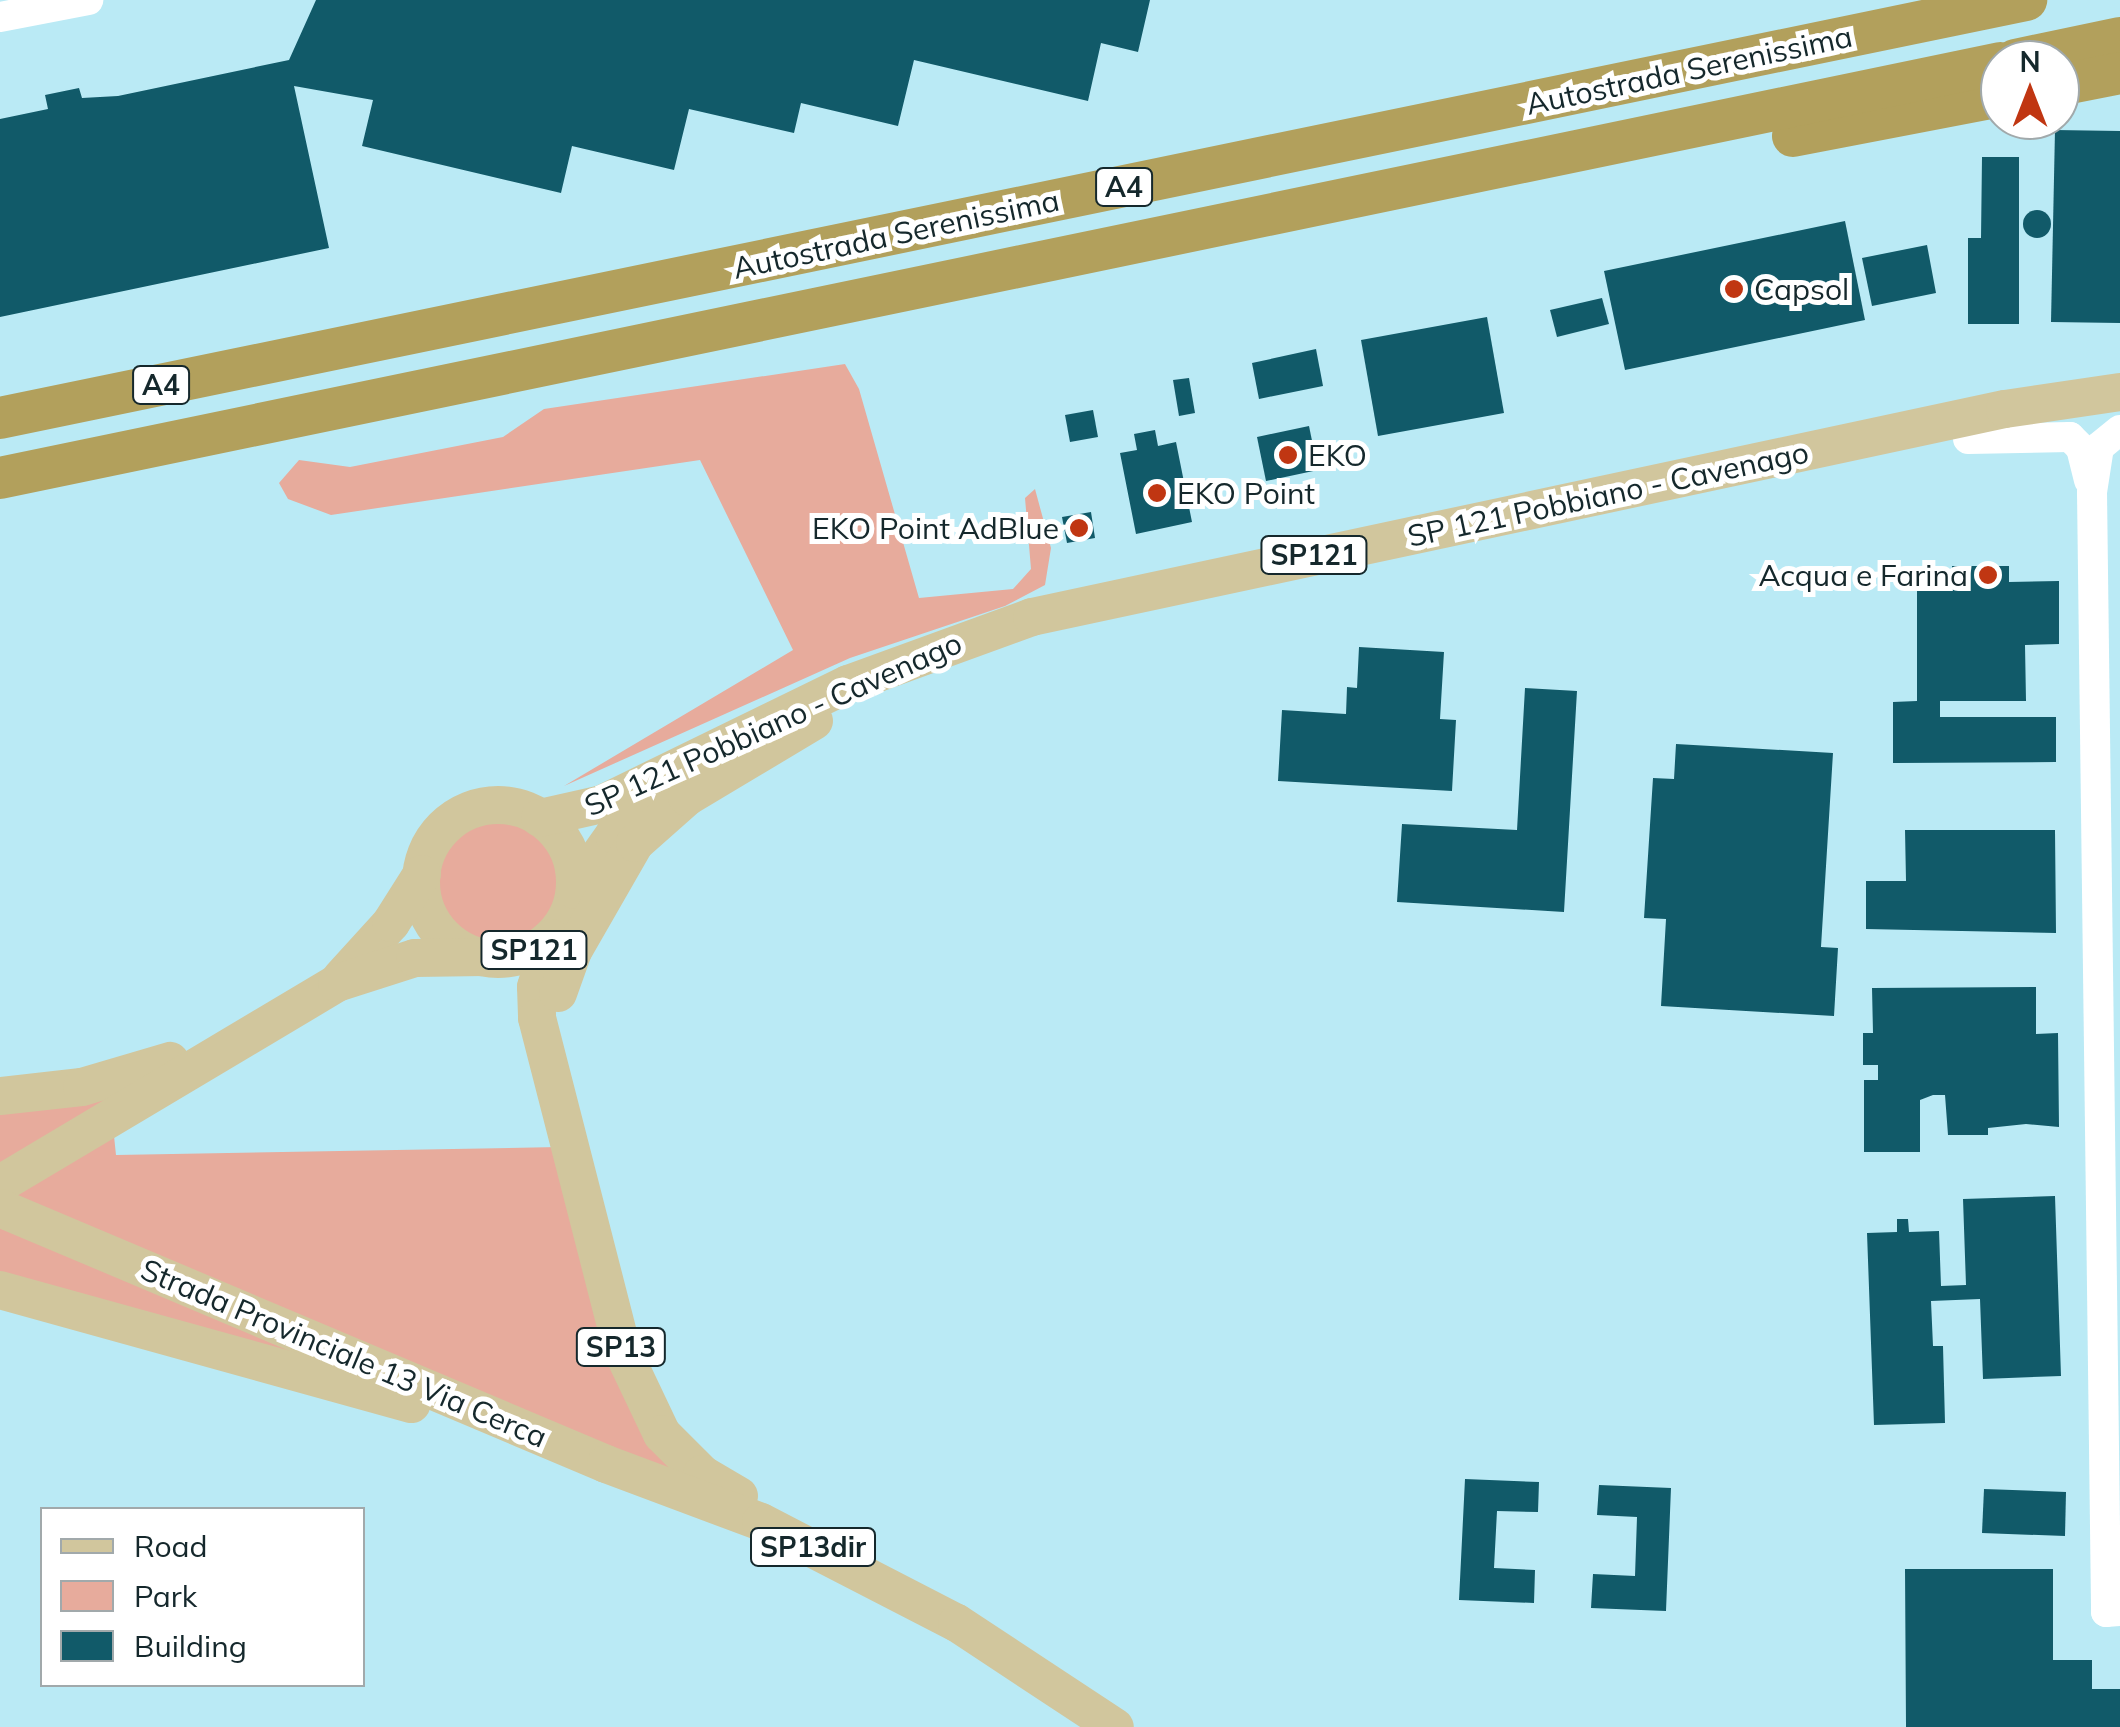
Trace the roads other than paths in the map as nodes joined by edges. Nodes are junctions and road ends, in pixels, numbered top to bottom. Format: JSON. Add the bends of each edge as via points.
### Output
{"nodes":[{"id":1,"x":88,"y":0,"type":"edge"},
{"id":2,"x":1984,"y":0,"type":"edge"},
{"id":3,"x":2026,"y":0,"type":"edge"},
{"id":4,"x":0,"y":18,"type":"edge"},
{"id":5,"x":1924,"y":22,"type":"junction"},
{"id":6,"x":2120,"y":38,"type":"edge"},
{"id":7,"x":2080,"y":46,"type":"edge"},
{"id":8,"x":1980,"y":67,"type":"edge"},
{"id":9,"x":2120,"y":73,"type":"edge"},
{"id":10,"x":2080,"y":80,"type":"edge"},
{"id":11,"x":1980,"y":100,"type":"edge"},
{"id":12,"x":1569,"y":154,"type":"junction"},
{"id":13,"x":323,"y":353,"type":"junction"},
{"id":14,"x":0,"y":390,"type":"edge"},
{"id":15,"x":2120,"y":392,"type":"edge"},
{"id":16,"x":2120,"y":416,"type":"edge"},
{"id":17,"x":0,"y":418,"type":"edge"},
{"id":18,"x":2120,"y":430,"type":"edge"},
{"id":19,"x":1968,"y":438,"type":"junction"},
{"id":20,"x":0,"y":478,"type":"edge"},
{"id":21,"x":2092,"y":492,"type":"junction"},
{"id":22,"x":814,"y":720,"type":"junction"},
{"id":23,"x":540,"y":818,"type":"junction"},
{"id":24,"x":422,"y":874,"type":"junction"},
{"id":25,"x":575,"y":890,"type":"junction"},
{"id":26,"x":551,"y":938,"type":"junction"},
{"id":27,"x":484,"y":957,"type":"junction"},
{"id":28,"x":336,"y":982,"type":"junction"},
{"id":29,"x":234,"y":1039,"type":"junction"},
{"id":30,"x":0,"y":1096,"type":"edge"},
{"id":31,"x":570,"y":1144,"type":"junction"},
{"id":32,"x":5,"y":1202,"type":"edge"},
{"id":33,"x":0,"y":1290,"type":"edge"},
{"id":34,"x":689,"y":1494,"type":"junction"},
{"id":35,"x":933,"y":1610,"type":"junction"},
{"id":36,"x":2113,"y":1612,"type":"edge"},
{"id":37,"x":1115,"y":1727,"type":"edge"}],
"edges":[{"from":1,"to":4,"type":"street"},
{"from":2,"to":5,"type":"highway"},
{"from":3,"to":5,"type":"highway","name":"Autostrada Serenissima","number":"A4"},
{"from":5,"to":13,"type":"highway","name":"Autostrada Serenissima","number":"A4"},
{"from":6,"to":7,"type":"highway"},
{"from":8,"to":12,"type":"highway","name":"Autostrada Serenissima","number":"A4"},
{"from":9,"to":10,"type":"highway"},
{"from":11,"to":12,"type":"highway","via":[[1724,150]]},
{"from":12,"to":20,"type":"highway","name":"Autostrada Serenissima","number":"A4"},
{"from":13,"to":14,"type":"highway","via":[[240,346]]},
{"from":13,"to":17,"type":"highway","name":"Autostrada Serenissima","number":"A4"},
{"from":15,"to":23,"type":"main road","name":"SP 121 Pobbiano - Cavenago","number":"SP121","via":[[2005,410],[1032,617],[865,676],[602,804]]},
{"from":16,"to":19,"type":"main road","name":"SP 121 Pobbiano - Cavenago","number":"SP121"},
{"from":18,"to":21,"type":"street","via":[[2099,447]]},
{"from":19,"to":21,"type":"street","via":[[2070,436],[2081,448]]},
{"from":19,"to":22,"type":"main road","name":"SP 121 Pobbiano - Cavenago","number":"SP121","via":[[1063,630],[946,665]]},
{"from":21,"to":36,"type":"street"},
{"from":22,"to":25,"type":"main road","name":"SP 121 Pobbiano - Cavenago","number":"SP121","via":[[649,806],[608,843]]},
{"from":22,"to":31,"type":"main road","number":"SP13","via":[[687,797],[618,866],[557,995]]},
{"from":23,"to":24,"type":"main road","name":"SP 121 Pobbiano - Cavenago","number":"SP121","via":[[505,806],[463,814],[434,840]]},
{"from":23,"to":25,"type":"main road","name":"SP 121 Pobbiano - Cavenago","number":"SP121","via":[[567,848]]},
{"from":24,"to":27,"type":"main road","number":"SP121","via":[[437,928],[458,947]]},
{"from":24,"to":28,"type":"main road","name":"SP 121 Pobbiano - Cavenago","number":"SP121","via":[[391,923]]},
{"from":25,"to":26,"type":"main road","name":"SP 121 Pobbiano - Cavenago","number":"SP121"},
{"from":26,"to":27,"type":"main road","name":"SP 121 Pobbiano - Cavenago","number":"SP121","via":[[522,955]]},
{"from":26,"to":31,"type":"main road","number":"SP13","via":[[536,1008]]},
{"from":27,"to":28,"type":"main road","name":"SP 121 Pobbiano - Cavenago","number":"SP121","via":[[415,958]]},
{"from":28,"to":29,"type":"main road","name":"SP 121 Pobbiano - Cavenago","number":"SP121"},
{"from":29,"to":30,"type":"main road","via":[[101,1082]]},
{"from":29,"to":32,"type":"main road","name":"SP 121 Pobbiano - Cavenago","number":"SP121"},
{"from":31,"to":35,"type":"main road","number":"SP13","via":[[622,1352],[662,1434],[713,1482],[876,1560]]},
{"from":32,"to":34,"type":"main road","name":"Strada Provinciale 13 Via Cerca"},
{"from":33,"to":34,"type":"main road","via":[[355,1388]]},
{"from":34,"to":35,"type":"main road","number":"SP13dir","via":[[761,1522]]},
{"from":35,"to":37,"type":"main road","number":"SP13dir"}]}
